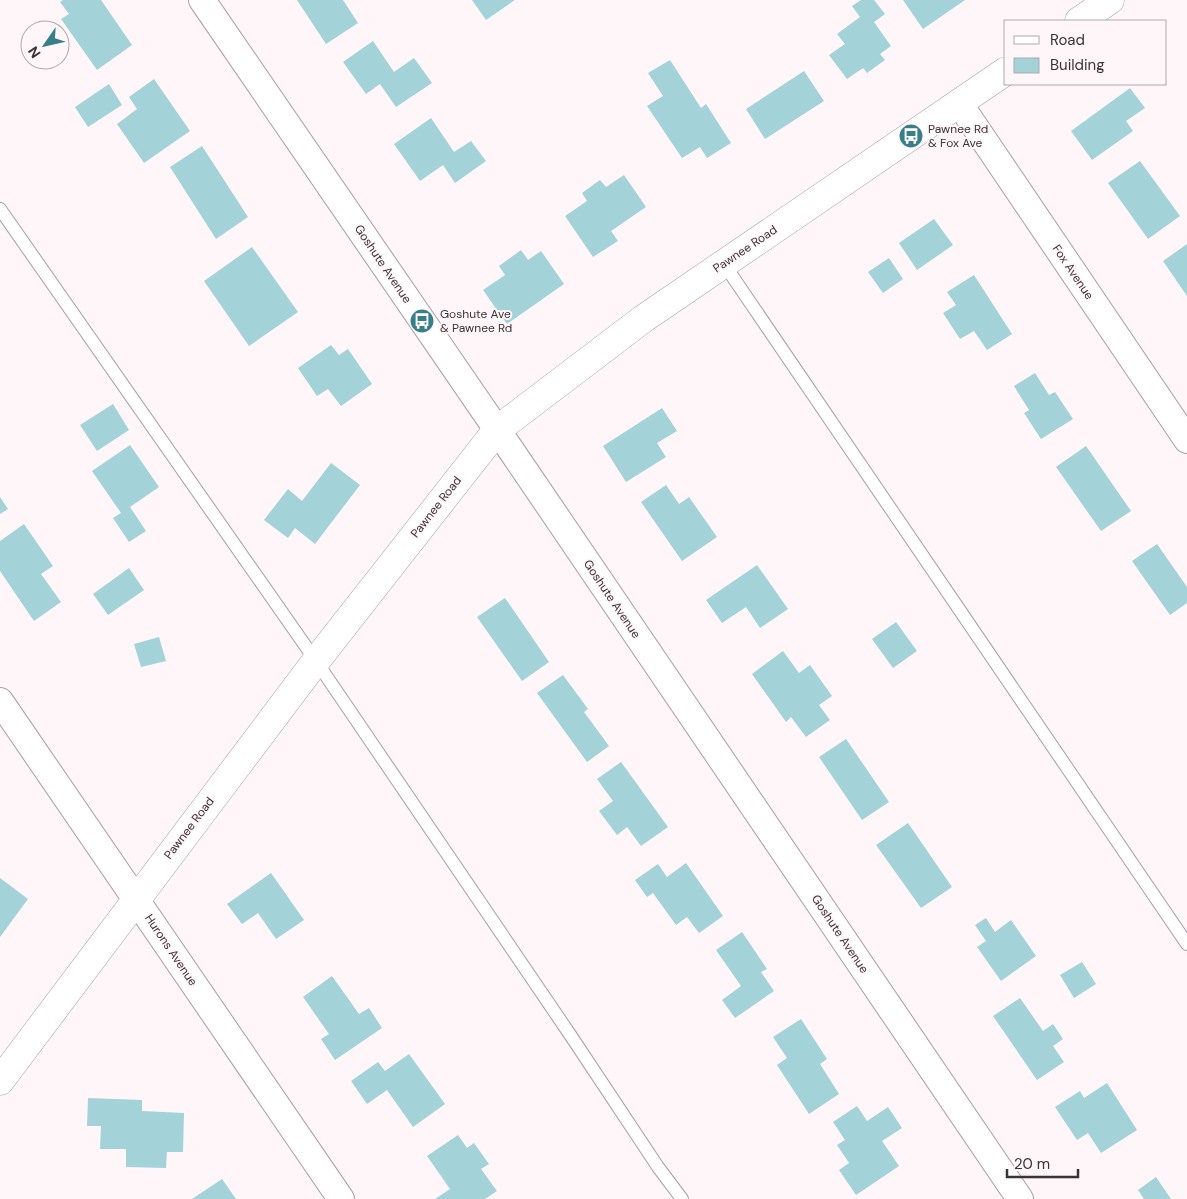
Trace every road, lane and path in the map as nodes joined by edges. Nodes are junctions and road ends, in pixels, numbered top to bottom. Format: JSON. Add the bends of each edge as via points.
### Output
{"nodes":[{"id":1,"x":202,"y":0,"type":"edge"},
{"id":2,"x":1110,"y":0,"type":"edge"},
{"id":3,"x":1080,"y":20,"type":"edge"},
{"id":4,"x":1004,"y":72,"type":"edge"},
{"id":5,"x":959,"y":103,"type":"junction"},
{"id":6,"x":0,"y":209,"type":"edge"},
{"id":7,"x":724,"y":264,"type":"junction"},
{"id":8,"x":497,"y":430,"type":"junction"},
{"id":9,"x":1187,"y":440,"type":"edge"},
{"id":10,"x":316,"y":661,"type":"junction"},
{"id":11,"x":0,"y":701,"type":"edge"},
{"id":12,"x":136,"y":898,"type":"junction"},
{"id":13,"x":1187,"y":944,"type":"edge"},
{"id":14,"x":0,"y":1081,"type":"edge"},
{"id":15,"x":341,"y":1199,"type":"edge"},
{"id":16,"x":682,"y":1199,"type":"edge"},
{"id":17,"x":1020,"y":1199,"type":"edge"}],
"edges":[{"from":1,"to":8,"type":"street","name":"Goshute Avenue"},
{"from":2,"to":3,"type":"street"},
{"from":4,"to":5,"type":"street","name":"Pawnee Road"},
{"from":5,"to":7,"type":"street","name":"Pawnee Road"},
{"from":5,"to":9,"type":"street","name":"Fox Avenue"},
{"from":6,"to":10,"type":"lane"},
{"from":7,"to":8,"type":"street","name":"Pawnee Road","via":[[643,319]]},
{"from":7,"to":13,"type":"lane"},
{"from":8,"to":10,"type":"street","name":"Pawnee Road"},
{"from":8,"to":17,"type":"street","name":"Goshute Avenue"},
{"from":10,"to":12,"type":"street","name":"Pawnee Road"},
{"from":10,"to":16,"type":"lane"},
{"from":11,"to":12,"type":"street","name":"Hurons Avenue"},
{"from":12,"to":14,"type":"street","name":"Pawnee Road"},
{"from":12,"to":15,"type":"street","name":"Hurons Avenue"}]}
